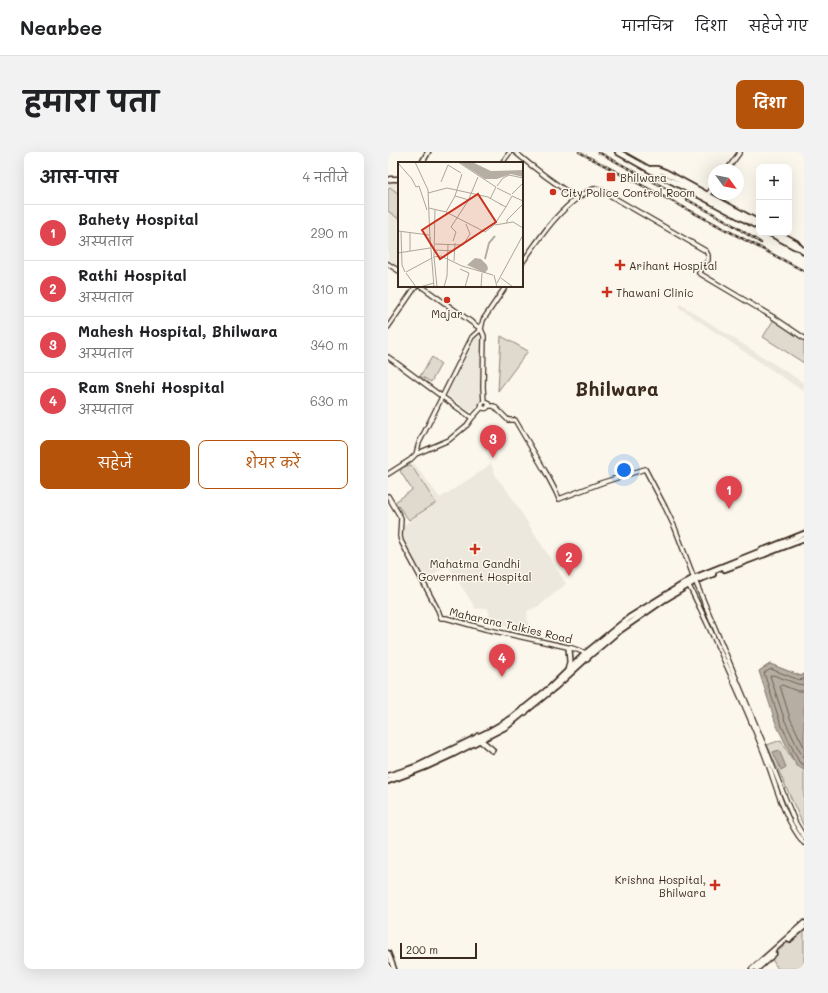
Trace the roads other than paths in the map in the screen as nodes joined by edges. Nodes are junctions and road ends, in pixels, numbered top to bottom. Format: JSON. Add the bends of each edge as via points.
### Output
{"nodes":[{"id":1,"x":428,"y":152,"type":"edge"},
{"id":2,"x":510,"y":152,"type":"edge"},
{"id":3,"x":515,"y":152,"type":"edge"},
{"id":4,"x":618,"y":152,"type":"edge"},
{"id":5,"x":740,"y":152,"type":"edge"},
{"id":6,"x":423,"y":162,"type":"edge"},
{"id":7,"x":503,"y":162,"type":"edge"},
{"id":8,"x":731,"y":164,"type":"edge"},
{"id":9,"x":398,"y":179,"type":"edge"},
{"id":10,"x":388,"y":180,"type":"edge"},
{"id":11,"x":708,"y":194,"type":"edge"},
{"id":12,"x":706,"y":197,"type":"joint"},
{"id":13,"x":577,"y":198,"type":"junction"},
{"id":14,"x":717,"y":200,"type":"edge"},
{"id":15,"x":718,"y":200,"type":"edge"},
{"id":16,"x":756,"y":221,"type":"edge"},
{"id":17,"x":756,"y":225,"type":"edge"},
{"id":18,"x":776,"y":236,"type":"edge"},
{"id":19,"x":783,"y":236,"type":"edge"},
{"id":20,"x":802,"y":249,"type":"edge"},
{"id":21,"x":523,"y":262,"type":"edge"},
{"id":22,"x":388,"y":264,"type":"edge"},
{"id":23,"x":398,"y":270,"type":"edge"},
{"id":24,"x":415,"y":287,"type":"edge"},
{"id":25,"x":422,"y":287,"type":"edge"},
{"id":26,"x":505,"y":287,"type":"edge"},
{"id":27,"x":388,"y":327,"type":"edge"},
{"id":28,"x":481,"y":329,"type":"junction"},
{"id":29,"x":804,"y":338,"type":"edge"},
{"id":30,"x":388,"y":357,"type":"edge"},
{"id":31,"x":442,"y":398,"type":"junction"},
{"id":32,"x":484,"y":402,"type":"junction"},
{"id":33,"x":488,"y":406,"type":"junction"},
{"id":34,"x":482,"y":407,"type":"junction"},
{"id":35,"x":472,"y":418,"type":"junction"},
{"id":36,"x":416,"y":454,"type":"junction"},
{"id":37,"x":388,"y":474,"type":"edge"},
{"id":38,"x":388,"y":496,"type":"edge"},
{"id":39,"x":804,"y":534,"type":"edge"},
{"id":40,"x":804,"y":539,"type":"edge"},
{"id":41,"x":764,"y":552,"type":"junction"},
{"id":42,"x":695,"y":580,"type":"junction"},
{"id":43,"x":688,"y":583,"type":"junction"},
{"id":44,"x":569,"y":648,"type":"junction"},
{"id":45,"x":588,"y":654,"type":"junction"},
{"id":46,"x":568,"y":671,"type":"junction"},
{"id":47,"x":524,"y":711,"type":"junction"},
{"id":48,"x":479,"y":738,"type":"junction"},
{"id":49,"x":492,"y":750,"type":"dead end"},
{"id":50,"x":388,"y":776,"type":"edge"},
{"id":51,"x":388,"y":781,"type":"edge"},
{"id":52,"x":803,"y":837,"type":"edge"},
{"id":53,"x":804,"y":843,"type":"edge"},
{"id":54,"x":804,"y":923,"type":"edge"},
{"id":55,"x":804,"y":927,"type":"edge"},
{"id":56,"x":388,"y":953,"type":"edge"},
{"id":57,"x":394,"y":969,"type":"edge"},
{"id":58,"x":752,"y":969,"type":"edge"},
{"id":59,"x":757,"y":969,"type":"edge"}],
"edges":[{"from":1,"to":6,"type":"main road"},
{"from":2,"to":7,"type":"street"},
{"from":3,"to":13,"type":"street"},
{"from":4,"to":12,"type":"main road","via":[[650,170],[665,172]]},
{"from":5,"to":8,"type":"street"},
{"from":9,"to":10,"type":"main road"},
{"from":11,"to":12,"type":"street"},
{"from":13,"to":21,"type":"street","via":[[551,222]]},
{"from":13,"to":29,"type":"street","via":[[592,189],[599,189],[706,251],[708,260],[700,273]]},
{"from":14,"to":17,"type":"main road"},
{"from":15,"to":16,"type":"main road"},
{"from":18,"to":20,"type":"main road"},
{"from":19,"to":20,"type":"main road"},
{"from":22,"to":23,"type":"street"},
{"from":24,"to":27,"type":"street"},
{"from":25,"to":28,"type":"street"},
{"from":26,"to":28,"type":"street","via":[[483,320]]},
{"from":28,"to":31,"type":"street","via":[[472,337]]},
{"from":28,"to":32,"type":"street","via":[[484,336]]},
{"from":30,"to":31,"type":"street"},
{"from":31,"to":35,"type":"street"},
{"from":31,"to":36,"type":"street"},
{"from":32,"to":33,"type":"street"},
{"from":32,"to":34,"type":"street"},
{"from":33,"to":34,"type":"street","via":[[485,409]]},
{"from":33,"to":42,"type":"street","via":[[494,406],[508,420],[515,420],[559,499],[646,469],[675,528]]},
{"from":34,"to":35,"type":"street"},
{"from":35,"to":36,"type":"street","via":[[449,440]]},
{"from":36,"to":37,"type":"street"},
{"from":38,"to":44,"type":"street","name":"Maharana Talkies Road","via":[[401,518],[401,541],[441,618]]},
{"from":39,"to":41,"type":"main road"},
{"from":40,"to":41,"type":"main road"},
{"from":41,"to":42,"type":"main road"},
{"from":42,"to":43,"type":"main road"},
{"from":42,"to":52,"type":"street"},
{"from":43,"to":45,"type":"main road","via":[[629,618]]},
{"from":43,"to":52,"type":"street","via":[[762,747],[783,806],[793,827]]},
{"from":44,"to":45,"type":"street","name":"Maharana Talkies Road"},
{"from":44,"to":46,"type":"highway"},
{"from":45,"to":46,"type":"main road"},
{"from":45,"to":47,"type":"main road","via":[[555,688]]},
{"from":46,"to":47,"type":"main road"},
{"from":47,"to":48,"type":"main road"},
{"from":48,"to":49,"type":"highway"},
{"from":48,"to":50,"type":"main road","via":[[418,766]]},
{"from":48,"to":51,"type":"main road","via":[[425,767]]},
{"from":52,"to":53,"type":"street"},
{"from":54,"to":58,"type":"main road"},
{"from":55,"to":59,"type":"main road"},
{"from":56,"to":57,"type":"main road"}]}
